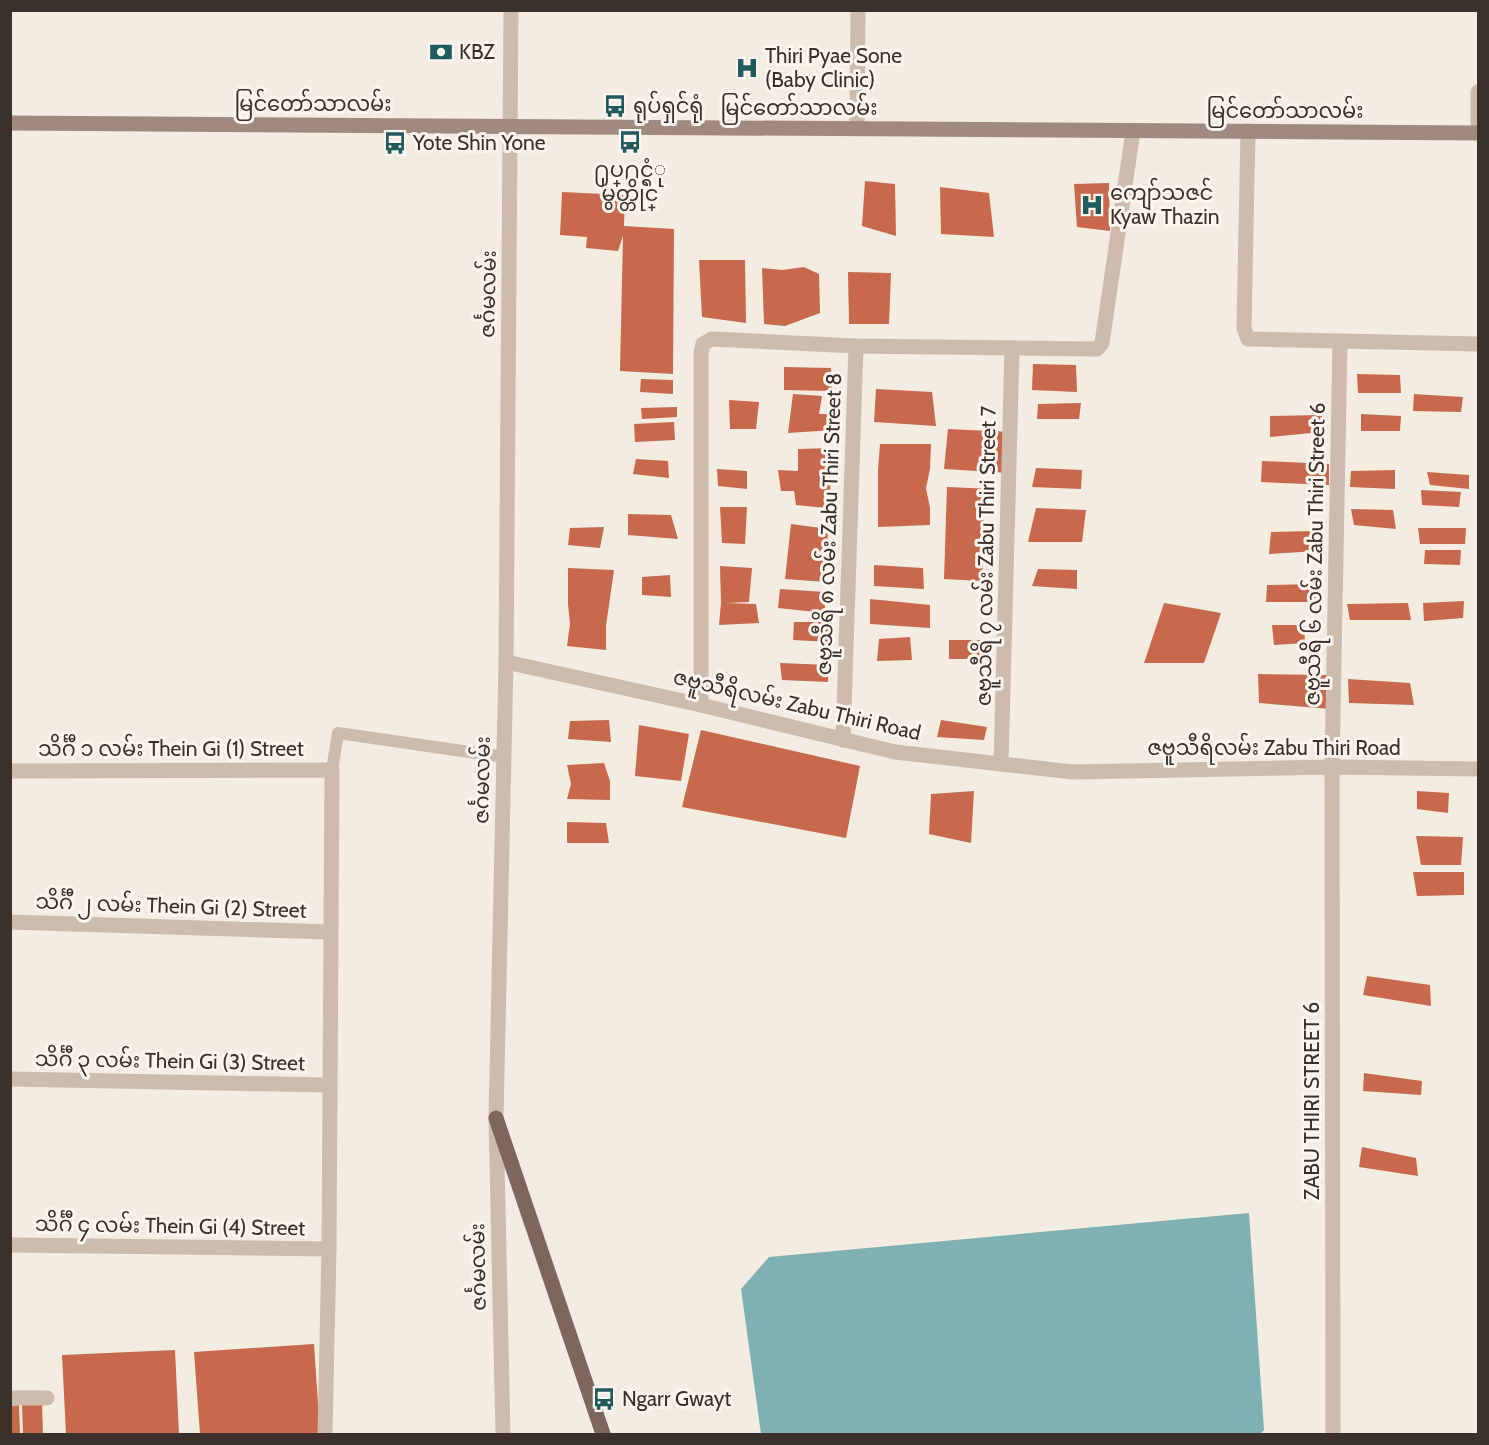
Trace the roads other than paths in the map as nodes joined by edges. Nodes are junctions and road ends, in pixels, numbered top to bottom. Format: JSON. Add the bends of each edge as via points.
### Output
{"nodes":[{"id":1,"x":511,"y":10,"type":"edge"},
{"id":2,"x":858,"y":10,"type":"edge"},
{"id":3,"x":1479,"y":92,"type":"edge"},
{"id":4,"x":10,"y":123,"type":"edge"},
{"id":5,"x":511,"y":126,"type":"junction"},
{"id":6,"x":857,"y":129,"type":"junction"},
{"id":7,"x":1133,"y":130,"type":"junction"},
{"id":8,"x":1248,"y":131,"type":"junction"},
{"id":9,"x":1478,"y":133,"type":"edge"},
{"id":10,"x":1340,"y":341,"type":"junction"},
{"id":11,"x":1479,"y":344,"type":"edge"},
{"id":12,"x":856,"y":346,"type":"junction"},
{"id":13,"x":1012,"y":349,"type":"junction"},
{"id":14,"x":506,"y":662,"type":"junction"},
{"id":15,"x":701,"y":705,"type":"junction"},
{"id":16,"x":843,"y":740,"type":"junction"},
{"id":17,"x":504,"y":757,"type":"junction"},
{"id":18,"x":1002,"y":764,"type":"junction"},
{"id":19,"x":1332,"y":767,"type":"junction"},
{"id":20,"x":1479,"y":769,"type":"edge"},
{"id":21,"x":332,"y":770,"type":"junction"},
{"id":22,"x":10,"y":771,"type":"edge"},
{"id":23,"x":10,"y":922,"type":"edge"},
{"id":24,"x":330,"y":932,"type":"junction"},
{"id":25,"x":10,"y":1079,"type":"edge"},
{"id":26,"x":328,"y":1085,"type":"junction"},
{"id":27,"x":496,"y":1118,"type":"junction"},
{"id":28,"x":10,"y":1245,"type":"edge"},
{"id":29,"x":328,"y":1250,"type":"junction"},
{"id":30,"x":10,"y":1398,"type":"edge"},
{"id":31,"x":47,"y":1398,"type":"dead end"},
{"id":32,"x":325,"y":1434,"type":"edge"},
{"id":33,"x":503,"y":1434,"type":"edge"},
{"id":34,"x":603,"y":1434,"type":"edge"},
{"id":35,"x":1333,"y":1434,"type":"edge"}],
"edges":[{"from":1,"to":5,"type":"street","name":"ဇင်္ဂမလမ်း"},
{"from":2,"to":6,"type":"street"},
{"from":3,"to":9,"type":"street"},
{"from":4,"to":5,"type":"main road","name":"မြင်တော်သာလမ်း"},
{"from":5,"to":6,"type":"main road","name":"မြင်တော်သာလမ်း"},
{"from":5,"to":14,"type":"street","name":"ဇင်္ဂမလမ်း"},
{"from":6,"to":7,"type":"main road","name":"မြင်တော်သာလမ်း"},
{"from":7,"to":8,"type":"main road","name":"မြင်တော်သာလမ်း"},
{"from":7,"to":13,"type":"street","via":[[1102,343],[1089,350]]},
{"from":8,"to":9,"type":"main road","name":"မြင်တော်သာလမ်း"},
{"from":8,"to":10,"type":"street","via":[[1244,328],[1248,339]]},
{"from":10,"to":11,"type":"street"},
{"from":10,"to":19,"type":"street","name":"ဇဗူသီရိ ၆ လမ်း Zabu Thiri Street 6"},
{"from":12,"to":13,"type":"street"},
{"from":12,"to":15,"type":"street","via":[[712,339],[703,344]]},
{"from":12,"to":16,"type":"street","name":"ဇဗူသီရိ ၈ လမ်း Zabu Thiri Street 8"},
{"from":13,"to":18,"type":"street","name":"ဇဗူသီရိ ၇ လမ်း Zabu Thiri Street 7"},
{"from":14,"to":15,"type":"street","name":"ဇဗူသီရိလမ်း Zabu Thiri Road"},
{"from":14,"to":17,"type":"street","name":"ဇင်္ဂမလမ်း"},
{"from":15,"to":16,"type":"street","name":"ဇဗူသီရိလမ်း Zabu Thiri Road"},
{"from":16,"to":18,"type":"street","name":"ဇဗူသီရိလမ်း Zabu Thiri Road","via":[[896,752]]},
{"from":17,"to":21,"type":"lane","via":[[338,733]]},
{"from":17,"to":27,"type":"street","name":"ဇင်္ဂမလမ်း"},
{"from":18,"to":19,"type":"street","name":"ဇဗူသီရိလမ်း Zabu Thiri Road","via":[[1073,772]]},
{"from":19,"to":20,"type":"street","name":"ဇဗူသီရိလမ်း Zabu Thiri Road"},
{"from":19,"to":35,"type":"street","name":"ZABU THIRI STREET 6"},
{"from":21,"to":22,"type":"street","name":"သိင်္ဂီ ၁ လမ်း Thein Gi (1) Street"},
{"from":21,"to":24,"type":"street"},
{"from":23,"to":24,"type":"street","name":"သိင်္ဂီ ၂ လမ်း Thein Gi (2) Street"},
{"from":24,"to":26,"type":"street"},
{"from":25,"to":26,"type":"street","name":"သိင်္ဂီ ၃ လမ်း Thein Gi (3) Street"},
{"from":26,"to":29,"type":"street"},
{"from":27,"to":33,"type":"street","name":"ဇင်္ဂမလမ်း"},
{"from":27,"to":34,"type":"main road"},
{"from":28,"to":29,"type":"street","name":"သိင်္ဂီ ၄ လမ်း Thein Gi (4) Street"},
{"from":29,"to":32,"type":"street"},
{"from":30,"to":31,"type":"street"}]}
